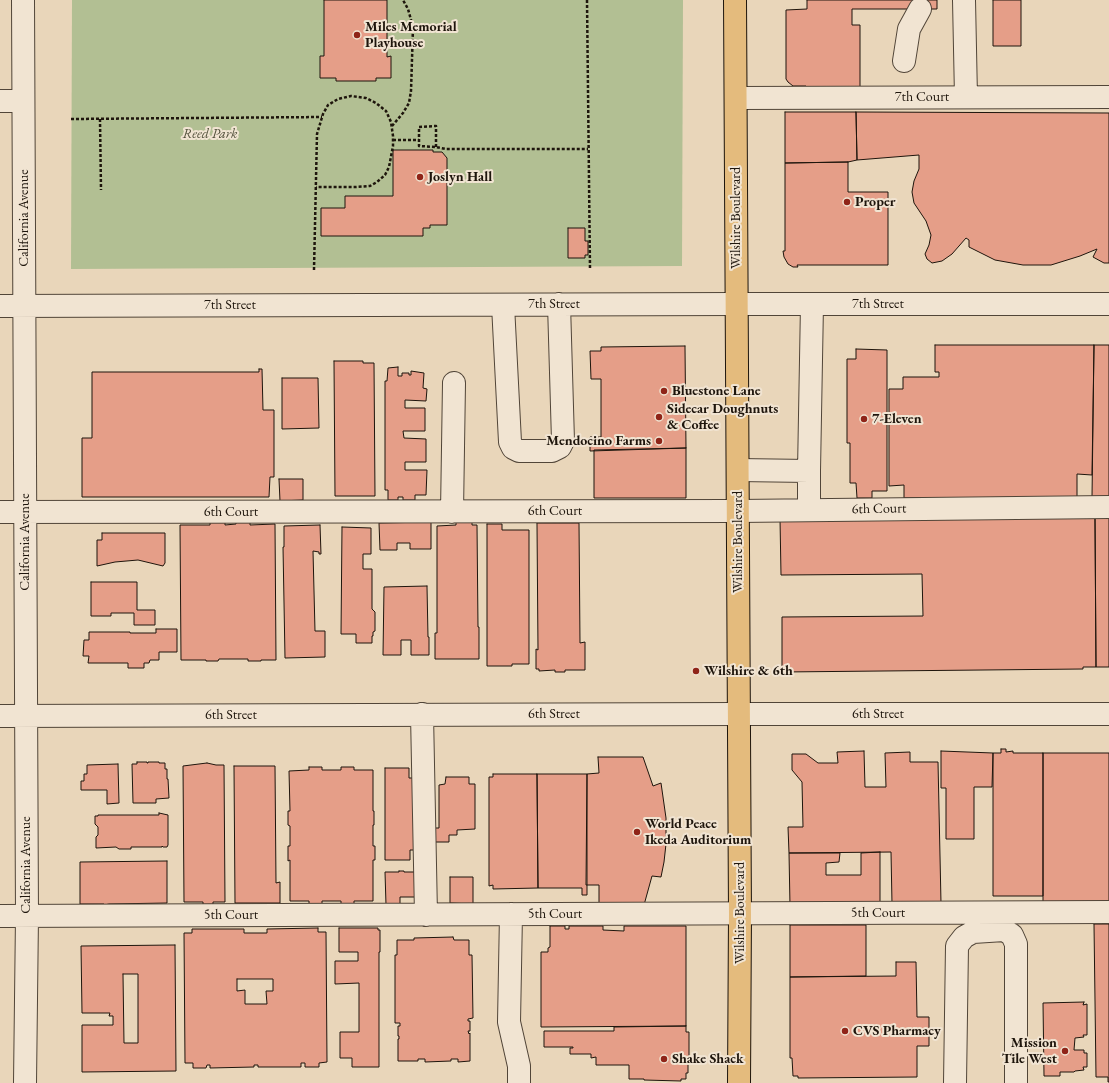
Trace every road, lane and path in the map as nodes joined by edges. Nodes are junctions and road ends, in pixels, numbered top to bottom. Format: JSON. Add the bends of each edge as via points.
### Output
{"nodes":[{"id":1,"x":23,"y":0,"type":"edge"},
{"id":2,"x":403,"y":0,"type":"edge"},
{"id":3,"x":587,"y":0,"type":"edge"},
{"id":4,"x":735,"y":0,"type":"edge"},
{"id":5,"x":964,"y":0,"type":"edge"},
{"id":6,"x":920,"y":9,"type":"dead end"},
{"id":7,"x":904,"y":60,"type":"dead end"},
{"id":8,"x":1109,"y":96,"type":"edge"},
{"id":9,"x":966,"y":97,"type":"junction"},
{"id":10,"x":736,"y":98,"type":"junction"},
{"id":11,"x":0,"y":101,"type":"edge"},
{"id":12,"x":23,"y":101,"type":"junction"},
{"id":13,"x":322,"y":117,"type":"junction"},
{"id":14,"x":71,"y":119,"type":"dead end"},
{"id":15,"x":100,"y":119,"type":"junction"},
{"id":16,"x":392,"y":126,"type":"junction"},
{"id":17,"x":393,"y":140,"type":"junction"},
{"id":18,"x":419,"y":140,"type":"junction"},
{"id":19,"x":436,"y":147,"type":"junction"},
{"id":20,"x":588,"y":148,"type":"junction"},
{"id":21,"x":316,"y":187,"type":"junction"},
{"id":22,"x":101,"y":190,"type":"dead end"},
{"id":23,"x":590,"y":268,"type":"dead end"},
{"id":24,"x":314,"y":270,"type":"dead end"},
{"id":25,"x":559,"y":304,"type":"junction"},
{"id":26,"x":737,"y":304,"type":"junction"},
{"id":27,"x":812,"y":304,"type":"junction"},
{"id":28,"x":1109,"y":304,"type":"edge"},
{"id":29,"x":502,"y":305,"type":"junction"},
{"id":30,"x":0,"y":306,"type":"edge"},
{"id":31,"x":24,"y":306,"type":"junction"},
{"id":32,"x":454,"y":383,"type":"dead end"},
{"id":33,"x":738,"y":470,"type":"junction"},
{"id":34,"x":809,"y":471,"type":"junction"},
{"id":35,"x":1109,"y":507,"type":"edge"},
{"id":36,"x":809,"y":510,"type":"junction"},
{"id":37,"x":738,"y":511,"type":"junction"},
{"id":38,"x":0,"y":512,"type":"edge"},
{"id":39,"x":25,"y":512,"type":"junction"},
{"id":40,"x":452,"y":512,"type":"junction"},
{"id":41,"x":422,"y":714,"type":"junction"},
{"id":42,"x":738,"y":714,"type":"junction"},
{"id":43,"x":1109,"y":714,"type":"edge"},
{"id":44,"x":0,"y":716,"type":"edge"},
{"id":45,"x":26,"y":716,"type":"junction"},
{"id":46,"x":1109,"y":912,"type":"edge"},
{"id":47,"x":510,"y":914,"type":"junction"},
{"id":48,"x":740,"y":914,"type":"junction"},
{"id":49,"x":426,"y":915,"type":"junction"},
{"id":50,"x":0,"y":916,"type":"edge"},
{"id":51,"x":26,"y":916,"type":"junction"},
{"id":52,"x":25,"y":1083,"type":"edge"},
{"id":53,"x":519,"y":1083,"type":"edge"},
{"id":54,"x":739,"y":1083,"type":"edge"},
{"id":55,"x":955,"y":1083,"type":"edge"},
{"id":56,"x":1016,"y":1083,"type":"edge"}],
"edges":[{"from":1,"to":12,"type":"street","name":"California Avenue"},
{"from":2,"to":16,"type":"path","via":[[413,27],[411,91],[409,103]]},
{"from":3,"to":20,"type":"path"},
{"from":4,"to":10,"type":"main road","name":"Wilshire Boulevard"},
{"from":5,"to":9,"type":"street"},
{"from":6,"to":7,"type":"street","via":[[909,29]]},
{"from":8,"to":9,"type":"street","name":"7th Court"},
{"from":9,"to":10,"type":"street","name":"7th Court"},
{"from":10,"to":26,"type":"main road","name":"Wilshire Boulevard"},
{"from":11,"to":12,"type":"street"},
{"from":12,"to":31,"type":"street","name":"California Avenue"},
{"from":13,"to":15,"type":"path"},
{"from":13,"to":16,"type":"path","via":[[328,105],[338,99],[350,96],[366,98],[386,111]]},
{"from":13,"to":21,"type":"path","via":[[317,134]]},
{"from":14,"to":15,"type":"path"},
{"from":15,"to":22,"type":"path"},
{"from":16,"to":17,"type":"path"},
{"from":17,"to":18,"type":"path"},
{"from":17,"to":21,"type":"path","via":[[389,167],[378,182],[370,186]]},
{"from":18,"to":19,"type":"path","via":[[419,146]]},
{"from":18,"to":19,"type":"path","via":[[419,127],[436,126]]},
{"from":19,"to":20,"type":"path"},
{"from":20,"to":23,"type":"path"},
{"from":21,"to":24,"type":"path"},
{"from":25,"to":26,"type":"street","name":"7th Street"},
{"from":25,"to":29,"type":"street","name":"7th Street"},
{"from":25,"to":29,"type":"street","via":[[563,441],[560,447],[552,451],[519,451],[513,448],[510,442]]},
{"from":26,"to":27,"type":"street","name":"7th Street"},
{"from":26,"to":33,"type":"main road","name":"Wilshire Boulevard"},
{"from":27,"to":28,"type":"street","name":"7th Street"},
{"from":27,"to":34,"type":"street"},
{"from":29,"to":31,"type":"street","name":"7th Street"},
{"from":30,"to":31,"type":"street","name":"7th Street"},
{"from":31,"to":39,"type":"street","name":"California Avenue"},
{"from":32,"to":40,"type":"street"},
{"from":33,"to":34,"type":"street"},
{"from":33,"to":37,"type":"main road","name":"Wilshire Boulevard"},
{"from":34,"to":36,"type":"street"},
{"from":35,"to":36,"type":"street","name":"6th Court"},
{"from":36,"to":37,"type":"street","name":"6th Court"},
{"from":37,"to":40,"type":"street","name":"6th Court"},
{"from":37,"to":42,"type":"main road","name":"Wilshire Boulevard"},
{"from":38,"to":39,"type":"street","name":"6th Court"},
{"from":39,"to":40,"type":"street","name":"6th Court"},
{"from":39,"to":45,"type":"street","name":"California Avenue"},
{"from":41,"to":42,"type":"street","name":"6th Street"},
{"from":41,"to":45,"type":"street","name":"6th Street"},
{"from":41,"to":49,"type":"street"},
{"from":42,"to":43,"type":"street","name":"6th Street"},
{"from":42,"to":48,"type":"main road","name":"Wilshire Boulevard"},
{"from":44,"to":45,"type":"street","name":"6th Street"},
{"from":45,"to":51,"type":"street","name":"California Avenue"},
{"from":46,"to":48,"type":"street","name":"5th Court"},
{"from":47,"to":48,"type":"street","name":"5th Court"},
{"from":47,"to":49,"type":"street","name":"5th Court"},
{"from":47,"to":53,"type":"street","via":[[509,1022],[519,1066]]},
{"from":48,"to":54,"type":"main road","name":"Wilshire Boulevard"},
{"from":49,"to":51,"type":"street","name":"5th Court"},
{"from":50,"to":51,"type":"street","name":"5th Court"},
{"from":51,"to":52,"type":"street","name":"California Avenue"},
{"from":55,"to":56,"type":"street","via":[[957,946],[972,932],[1004,930],[1012,935],[1016,944]]}]}
